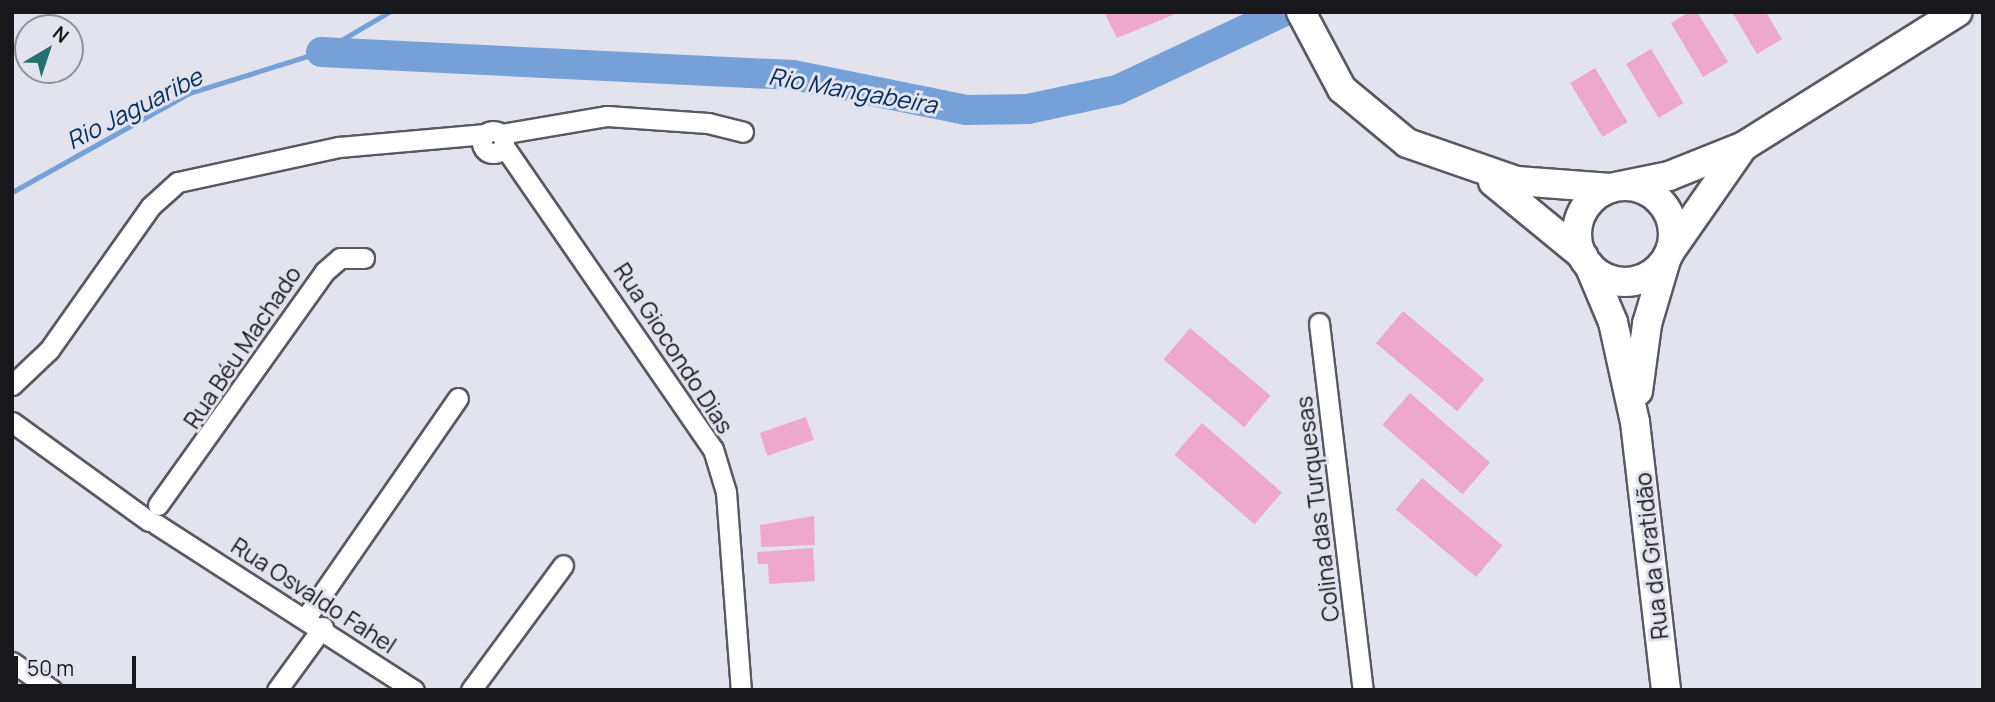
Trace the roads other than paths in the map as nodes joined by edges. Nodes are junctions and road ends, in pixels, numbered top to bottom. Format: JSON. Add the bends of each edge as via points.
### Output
{"nodes":[{"id":1,"x":1958,"y":12,"type":"edge"},
{"id":2,"x":1306,"y":23,"type":"edge"},
{"id":3,"x":743,"y":132,"type":"dead end"},
{"id":4,"x":493,"y":143,"type":"junction"},
{"id":5,"x":1744,"y":146,"type":"junction"},
{"id":6,"x":1479,"y":173,"type":"junction"},
{"id":7,"x":1616,"y":187,"type":"junction"},
{"id":8,"x":1669,"y":254,"type":"junction"},
{"id":9,"x":364,"y":258,"type":"dead end"},
{"id":10,"x":1586,"y":260,"type":"junction"},
{"id":11,"x":1319,"y":323,"type":"dead end"},
{"id":12,"x":16,"y":380,"type":"edge"},
{"id":13,"x":458,"y":398,"type":"dead end"},
{"id":14,"x":15,"y":422,"type":"edge"},
{"id":15,"x":1635,"y":422,"type":"junction"},
{"id":16,"x":157,"y":514,"type":"junction"},
{"id":17,"x":563,"y":565,"type":"dead end"},
{"id":18,"x":315,"y":621,"type":"junction"},
{"id":19,"x":12,"y":662,"type":"edge"},
{"id":20,"x":52,"y":690,"type":"edge"},
{"id":21,"x":277,"y":690,"type":"edge"},
{"id":22,"x":414,"y":690,"type":"edge"},
{"id":23,"x":471,"y":690,"type":"edge"},
{"id":24,"x":741,"y":690,"type":"edge"},
{"id":25,"x":1363,"y":690,"type":"edge"},
{"id":26,"x":1666,"y":690,"type":"edge"}],
"edges":[{"from":1,"to":5,"type":"street"},
{"from":2,"to":6,"type":"street","name":"Rua da Gratidão","via":[[1327,68],[1362,112],[1407,143]]},
{"from":3,"to":4,"type":"street","via":[[708,123],[607,116]]},
{"from":4,"to":12,"type":"street","name":"Rua Giocondo Dias","via":[[454,135],[339,147],[178,183],[140,220],[49,350]]},
{"from":4,"to":24,"type":"street","name":"Rua Giocondo Dias","via":[[527,178],[713,449],[726,492]]},
{"from":5,"to":7,"type":"street","via":[[1670,176]]},
{"from":5,"to":8,"type":"street"},
{"from":6,"to":7,"type":"street","name":"Rua da Gratidão","via":[[1546,187]]},
{"from":6,"to":10,"type":"street","name":"Rua da Gratidão","via":[[1536,212]]},
{"from":7,"to":8,"type":"street","via":[[1636,187],[1663,205],[1673,235]]},
{"from":7,"to":10,"type":"street","via":[[1581,215]]},
{"from":8,"to":10,"type":"street","via":[[1636,281],[1610,279]]},
{"from":8,"to":15,"type":"street","name":"Rua da Gratidão","via":[[1647,324]]},
{"from":9,"to":16,"type":"street","name":"Rua Béu Machado","via":[[340,258],[324,272]]},
{"from":10,"to":15,"type":"street","name":"Rua da Gratidão","via":[[1616,333]]},
{"from":11,"to":25,"type":"street","name":"Colina das Turquesas"},
{"from":13,"to":18,"type":"street"},
{"from":14,"to":16,"type":"street","name":"Rua Osvaldo Fahel","via":[[123,497]]},
{"from":15,"to":26,"type":"street","name":"Rua da Gratidão"},
{"from":16,"to":18,"type":"street","name":"Rua Osvaldo Fahel","via":[[187,542]]},
{"from":17,"to":23,"type":"street"},
{"from":18,"to":21,"type":"street"},
{"from":18,"to":22,"type":"street","name":"Rua Osvaldo Fahel"},
{"from":19,"to":20,"type":"street"}]}
